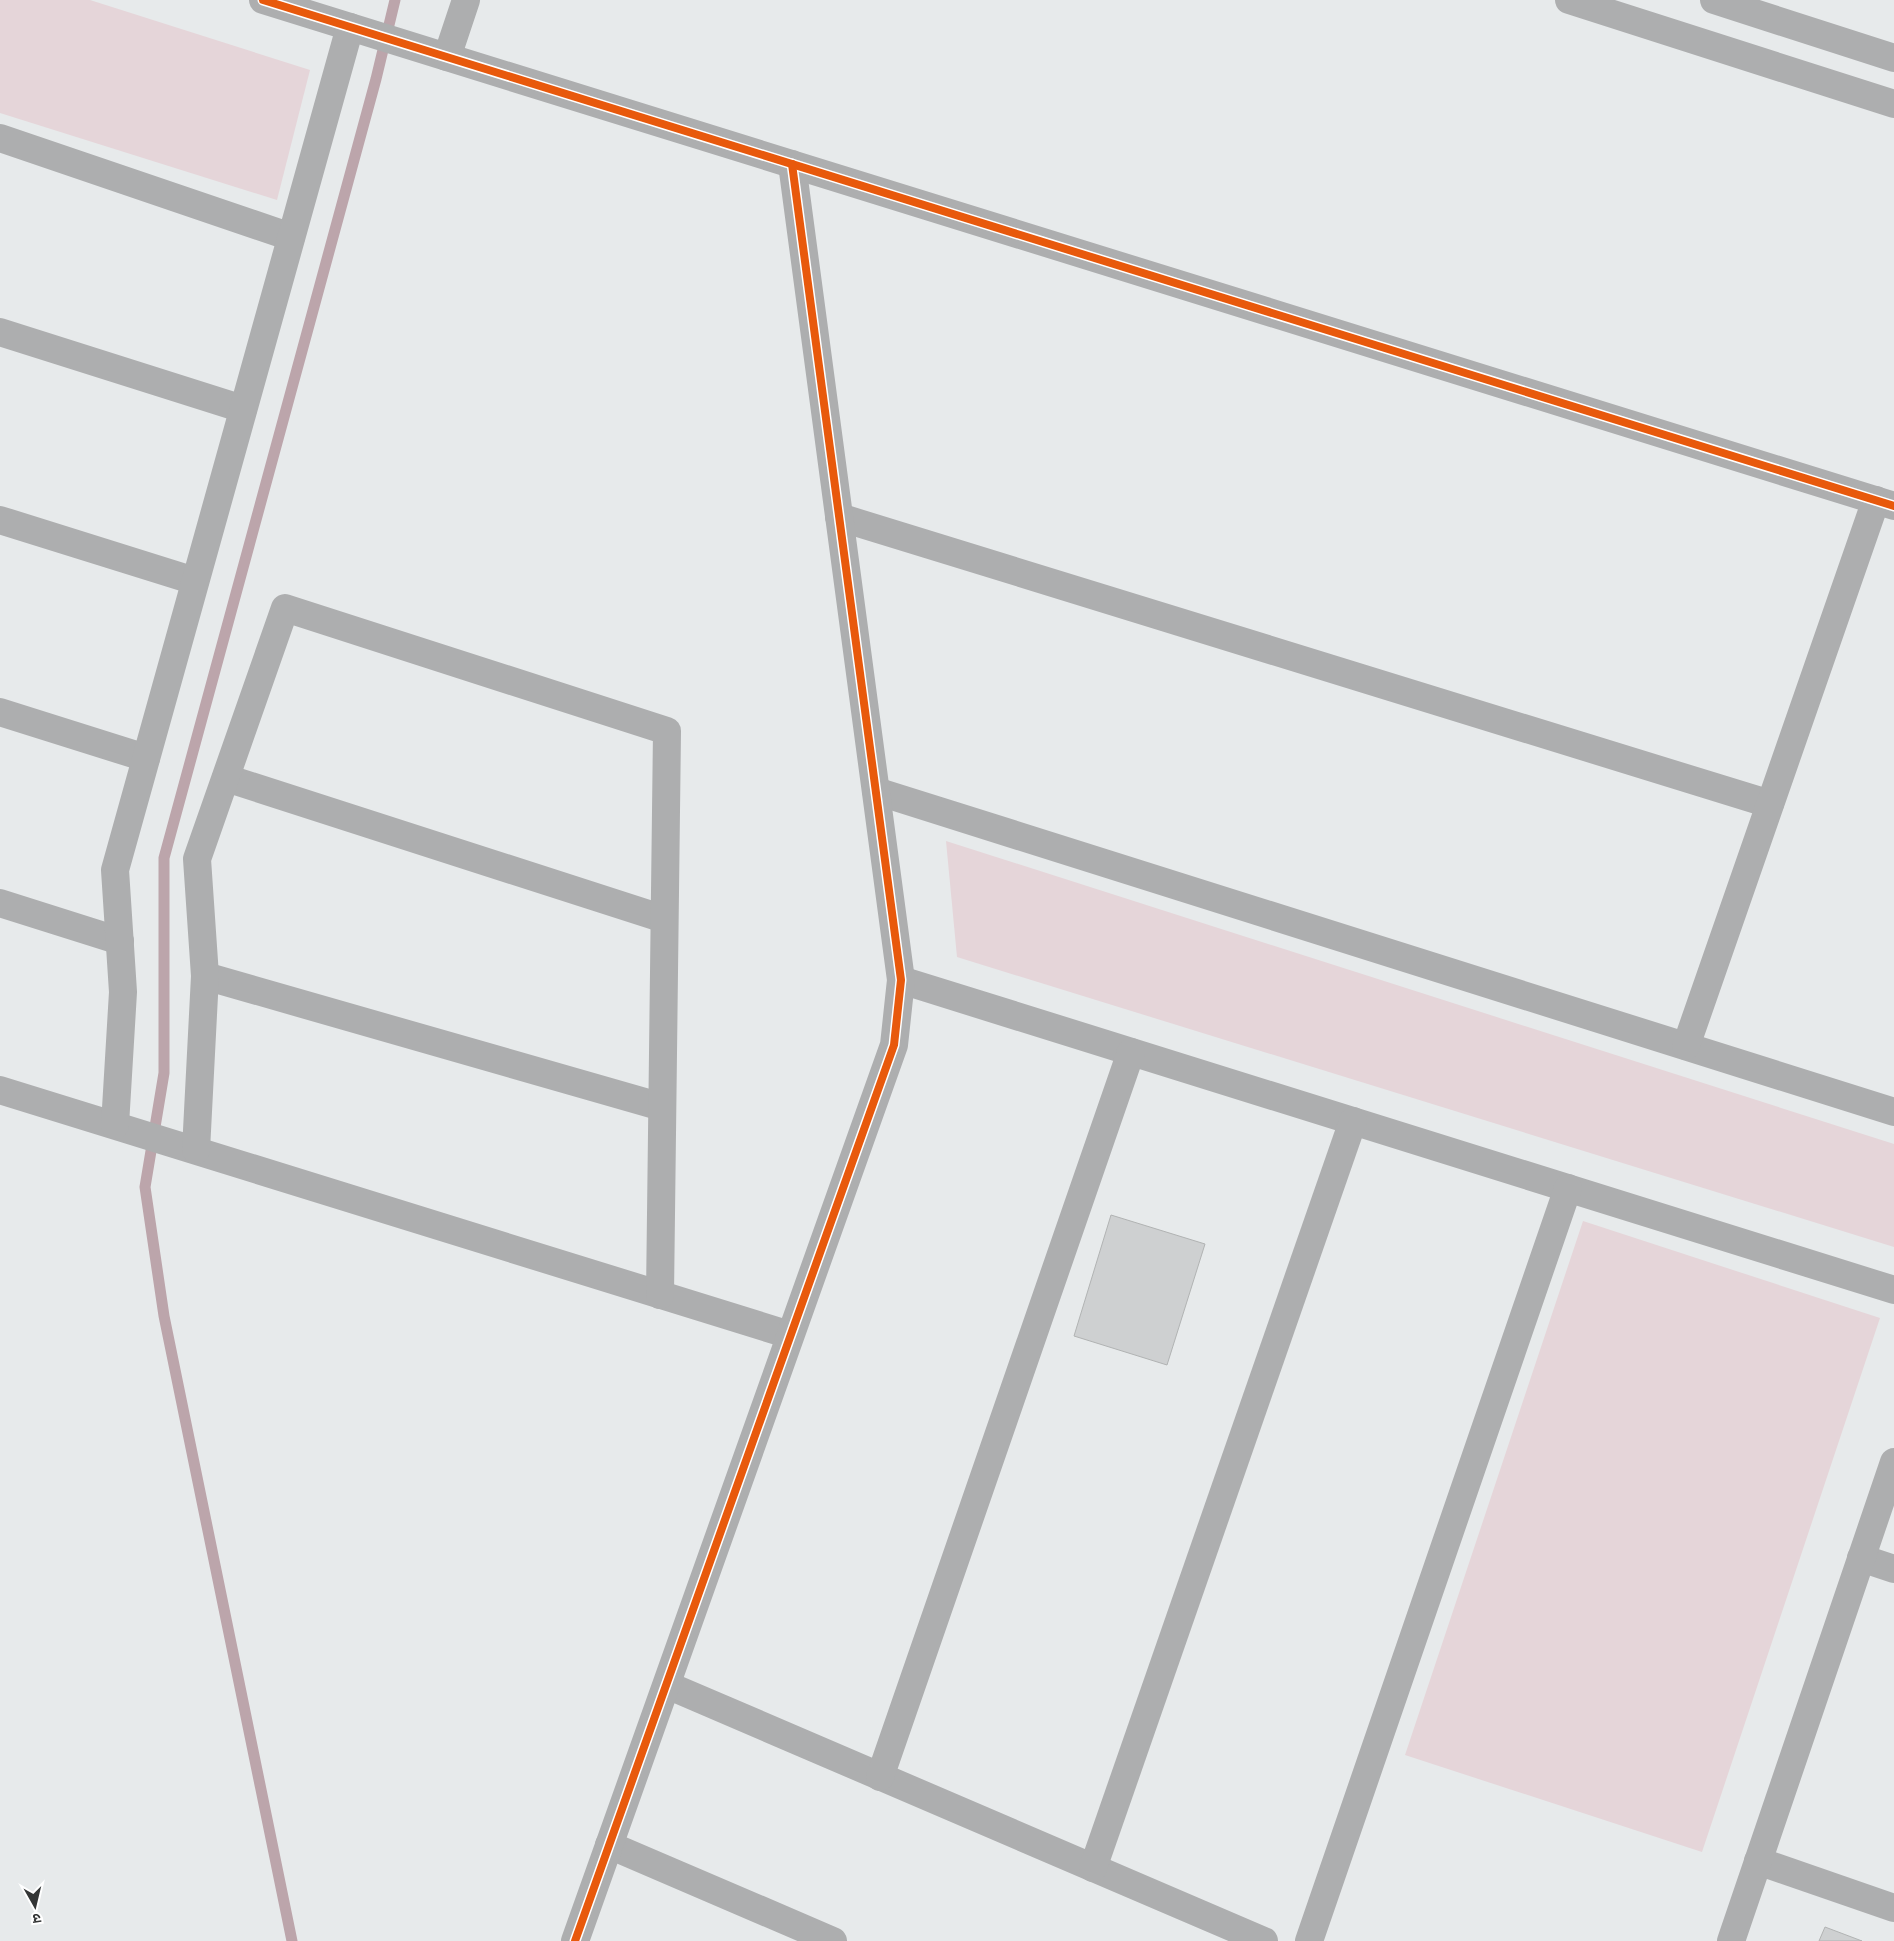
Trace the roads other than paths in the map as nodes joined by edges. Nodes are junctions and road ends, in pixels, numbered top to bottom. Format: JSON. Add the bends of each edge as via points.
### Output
{"nodes":[{"id":1,"x":263,"y":0,"type":"edge"},
{"id":2,"x":466,"y":0,"type":"edge"},
{"id":3,"x":1569,"y":0,"type":"edge"},
{"id":4,"x":1714,"y":0,"type":"edge"},
{"id":5,"x":360,"y":30,"type":"junction"},
{"id":6,"x":447,"y":57,"type":"junction"},
{"id":7,"x":1894,"y":58,"type":"edge"},
{"id":8,"x":1894,"y":104,"type":"edge"},
{"id":9,"x":0,"y":138,"type":"edge"},
{"id":10,"x":792,"y":164,"type":"junction"},
{"id":11,"x":291,"y":237,"type":"junction"},
{"id":12,"x":0,"y":332,"type":"edge"},
{"id":13,"x":243,"y":409,"type":"junction"},
{"id":14,"x":1885,"y":503,"type":"edge"},
{"id":15,"x":839,"y":517,"type":"junction"},
{"id":16,"x":0,"y":520,"type":"edge"},
{"id":17,"x":196,"y":581,"type":"junction"},
{"id":18,"x":0,"y":712,"type":"edge"},
{"id":19,"x":146,"y":758,"type":"junction"},
{"id":20,"x":226,"y":778,"type":"junction"},
{"id":21,"x":876,"y":791,"type":"junction"},
{"id":22,"x":1770,"y":804,"type":"junction"},
{"id":23,"x":0,"y":903,"type":"edge"},
{"id":24,"x":664,"y":919,"type":"junction"},
{"id":25,"x":120,"y":941,"type":"junction"},
{"id":26,"x":205,"y":976,"type":"junction"},
{"id":27,"x":901,"y":980,"type":"junction"},
{"id":28,"x":1686,"y":1046,"type":"junction"},
{"id":29,"x":1131,"y":1052,"type":"junction"},
{"id":30,"x":0,"y":1090,"type":"edge"},
{"id":31,"x":662,"y":1106,"type":"junction"},
{"id":32,"x":1894,"y":1112,"type":"edge"},
{"id":33,"x":1354,"y":1121,"type":"junction"},
{"id":34,"x":127,"y":1128,"type":"junction"},
{"id":35,"x":187,"y":1147,"type":"junction"},
{"id":36,"x":1568,"y":1188,"type":"junction"},
{"id":37,"x":1894,"y":1290,"type":"edge"},
{"id":38,"x":660,"y":1295,"type":"junction"},
{"id":39,"x":790,"y":1335,"type":"junction"},
{"id":40,"x":1894,"y":1462,"type":"edge"},
{"id":41,"x":1862,"y":1558,"type":"junction"},
{"id":42,"x":1894,"y":1569,"type":"edge"},
{"id":43,"x":666,"y":1685,"type":"junction"},
{"id":44,"x":880,"y":1776,"type":"junction"},
{"id":45,"x":610,"y":1845,"type":"junction"},
{"id":46,"x":1758,"y":1861,"type":"junction"},
{"id":47,"x":1093,"y":1868,"type":"junction"},
{"id":48,"x":1894,"y":1908,"type":"edge"},
{"id":49,"x":575,"y":1941,"type":"edge"},
{"id":50,"x":833,"y":1941,"type":"edge"},
{"id":51,"x":1264,"y":1941,"type":"edge"},
{"id":52,"x":1309,"y":1941,"type":"edge"},
{"id":53,"x":1731,"y":1941,"type":"edge"}],
"edges":[{"from":1,"to":5,"type":"street"},
{"from":2,"to":6,"type":"street"},
{"from":3,"to":8,"type":"street"},
{"from":4,"to":7,"type":"street"},
{"from":5,"to":6,"type":"street"},
{"from":5,"to":11,"type":"street"},
{"from":6,"to":10,"type":"street"},
{"from":9,"to":11,"type":"street"},
{"from":10,"to":14,"type":"street"},
{"from":10,"to":15,"type":"street"},
{"from":11,"to":13,"type":"street"},
{"from":12,"to":13,"type":"street"},
{"from":13,"to":17,"type":"street"},
{"from":14,"to":22,"type":"street"},
{"from":15,"to":21,"type":"street"},
{"from":15,"to":22,"type":"street"},
{"from":16,"to":17,"type":"street"},
{"from":17,"to":19,"type":"street"},
{"from":18,"to":19,"type":"street"},
{"from":19,"to":25,"type":"street","via":[[115,870]]},
{"from":20,"to":24,"type":"street"},
{"from":20,"to":24,"type":"street","via":[[285,608],[295,611],[667,731]]},
{"from":20,"to":26,"type":"street","via":[[197,859]]},
{"from":21,"to":27,"type":"street"},
{"from":21,"to":28,"type":"street"},
{"from":22,"to":28,"type":"street"},
{"from":23,"to":25,"type":"street"},
{"from":24,"to":31,"type":"street"},
{"from":25,"to":34,"type":"street"},
{"from":26,"to":31,"type":"street"},
{"from":26,"to":35,"type":"street"},
{"from":27,"to":29,"type":"street"},
{"from":27,"to":39,"type":"street","via":[[894,1045]]},
{"from":28,"to":32,"type":"street"},
{"from":29,"to":33,"type":"street"},
{"from":29,"to":44,"type":"street"},
{"from":30,"to":34,"type":"street"},
{"from":31,"to":38,"type":"street"},
{"from":33,"to":36,"type":"street"},
{"from":33,"to":47,"type":"street"},
{"from":34,"to":35,"type":"street"},
{"from":35,"to":38,"type":"street"},
{"from":36,"to":37,"type":"street"},
{"from":36,"to":52,"type":"street"},
{"from":38,"to":39,"type":"street"},
{"from":39,"to":43,"type":"street"},
{"from":40,"to":41,"type":"street"},
{"from":41,"to":42,"type":"street"},
{"from":41,"to":46,"type":"street"},
{"from":43,"to":44,"type":"street"},
{"from":43,"to":45,"type":"street"},
{"from":44,"to":47,"type":"street"},
{"from":45,"to":49,"type":"street"},
{"from":45,"to":50,"type":"street"},
{"from":46,"to":48,"type":"street"},
{"from":46,"to":53,"type":"street"},
{"from":47,"to":51,"type":"street"}]}
